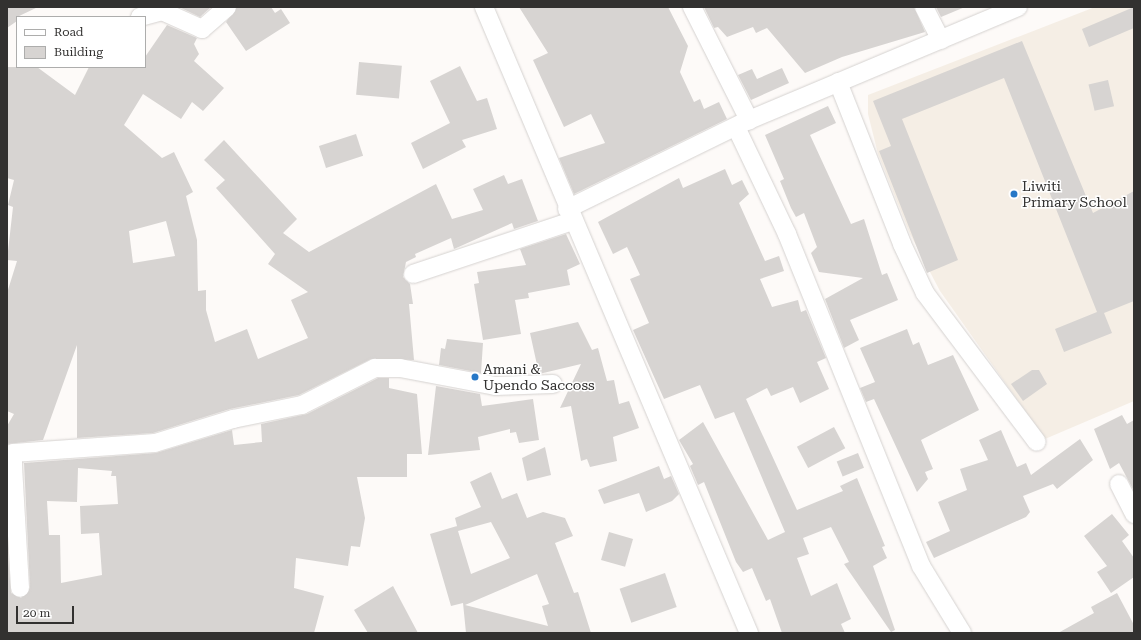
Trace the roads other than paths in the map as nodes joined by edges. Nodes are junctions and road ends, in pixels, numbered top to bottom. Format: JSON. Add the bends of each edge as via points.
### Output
{"nodes":[{"id":1,"x":227,"y":7,"type":"edge"},
{"id":2,"x":484,"y":7,"type":"edge"},
{"id":3,"x":692,"y":7,"type":"edge"},
{"id":4,"x":924,"y":7,"type":"edge"},
{"id":5,"x":1018,"y":7,"type":"edge"},
{"id":6,"x":144,"y":16,"type":"edge"},
{"id":7,"x":941,"y":40,"type":"junction"},
{"id":8,"x":838,"y":82,"type":"junction"},
{"id":9,"x":743,"y":123,"type":"junction"},
{"id":10,"x":570,"y":215,"type":"junction"},
{"id":11,"x":413,"y":274,"type":"dead end"},
{"id":12,"x":553,"y":384,"type":"dead end"},
{"id":13,"x":1037,"y":442,"type":"dead end"},
{"id":14,"x":10,"y":467,"type":"edge"},
{"id":15,"x":1119,"y":484,"type":"dead end"},
{"id":16,"x":1134,"y":514,"type":"edge"},
{"id":17,"x":20,"y":588,"type":"dead end"},
{"id":18,"x":749,"y":633,"type":"edge"},
{"id":19,"x":962,"y":633,"type":"edge"}],
"edges":[{"from":1,"to":6,"type":"street","via":[[202,29],[162,11]]},
{"from":2,"to":10,"type":"street","via":[[510,62]]},
{"from":3,"to":9,"type":"street"},
{"from":4,"to":7,"type":"street"},
{"from":5,"to":7,"type":"street"},
{"from":7,"to":8,"type":"street"},
{"from":8,"to":9,"type":"street"},
{"from":8,"to":13,"type":"street","via":[[902,244],[925,293]]},
{"from":9,"to":10,"type":"street"},
{"from":9,"to":19,"type":"street","via":[[921,566]]},
{"from":10,"to":11,"type":"street"},
{"from":10,"to":18,"type":"street"},
{"from":12,"to":14,"type":"street","via":[[495,386],[400,368],[375,368],[302,405],[233,419],[155,443],[13,452]]},
{"from":14,"to":17,"type":"street"},
{"from":15,"to":16,"type":"street"}]}
